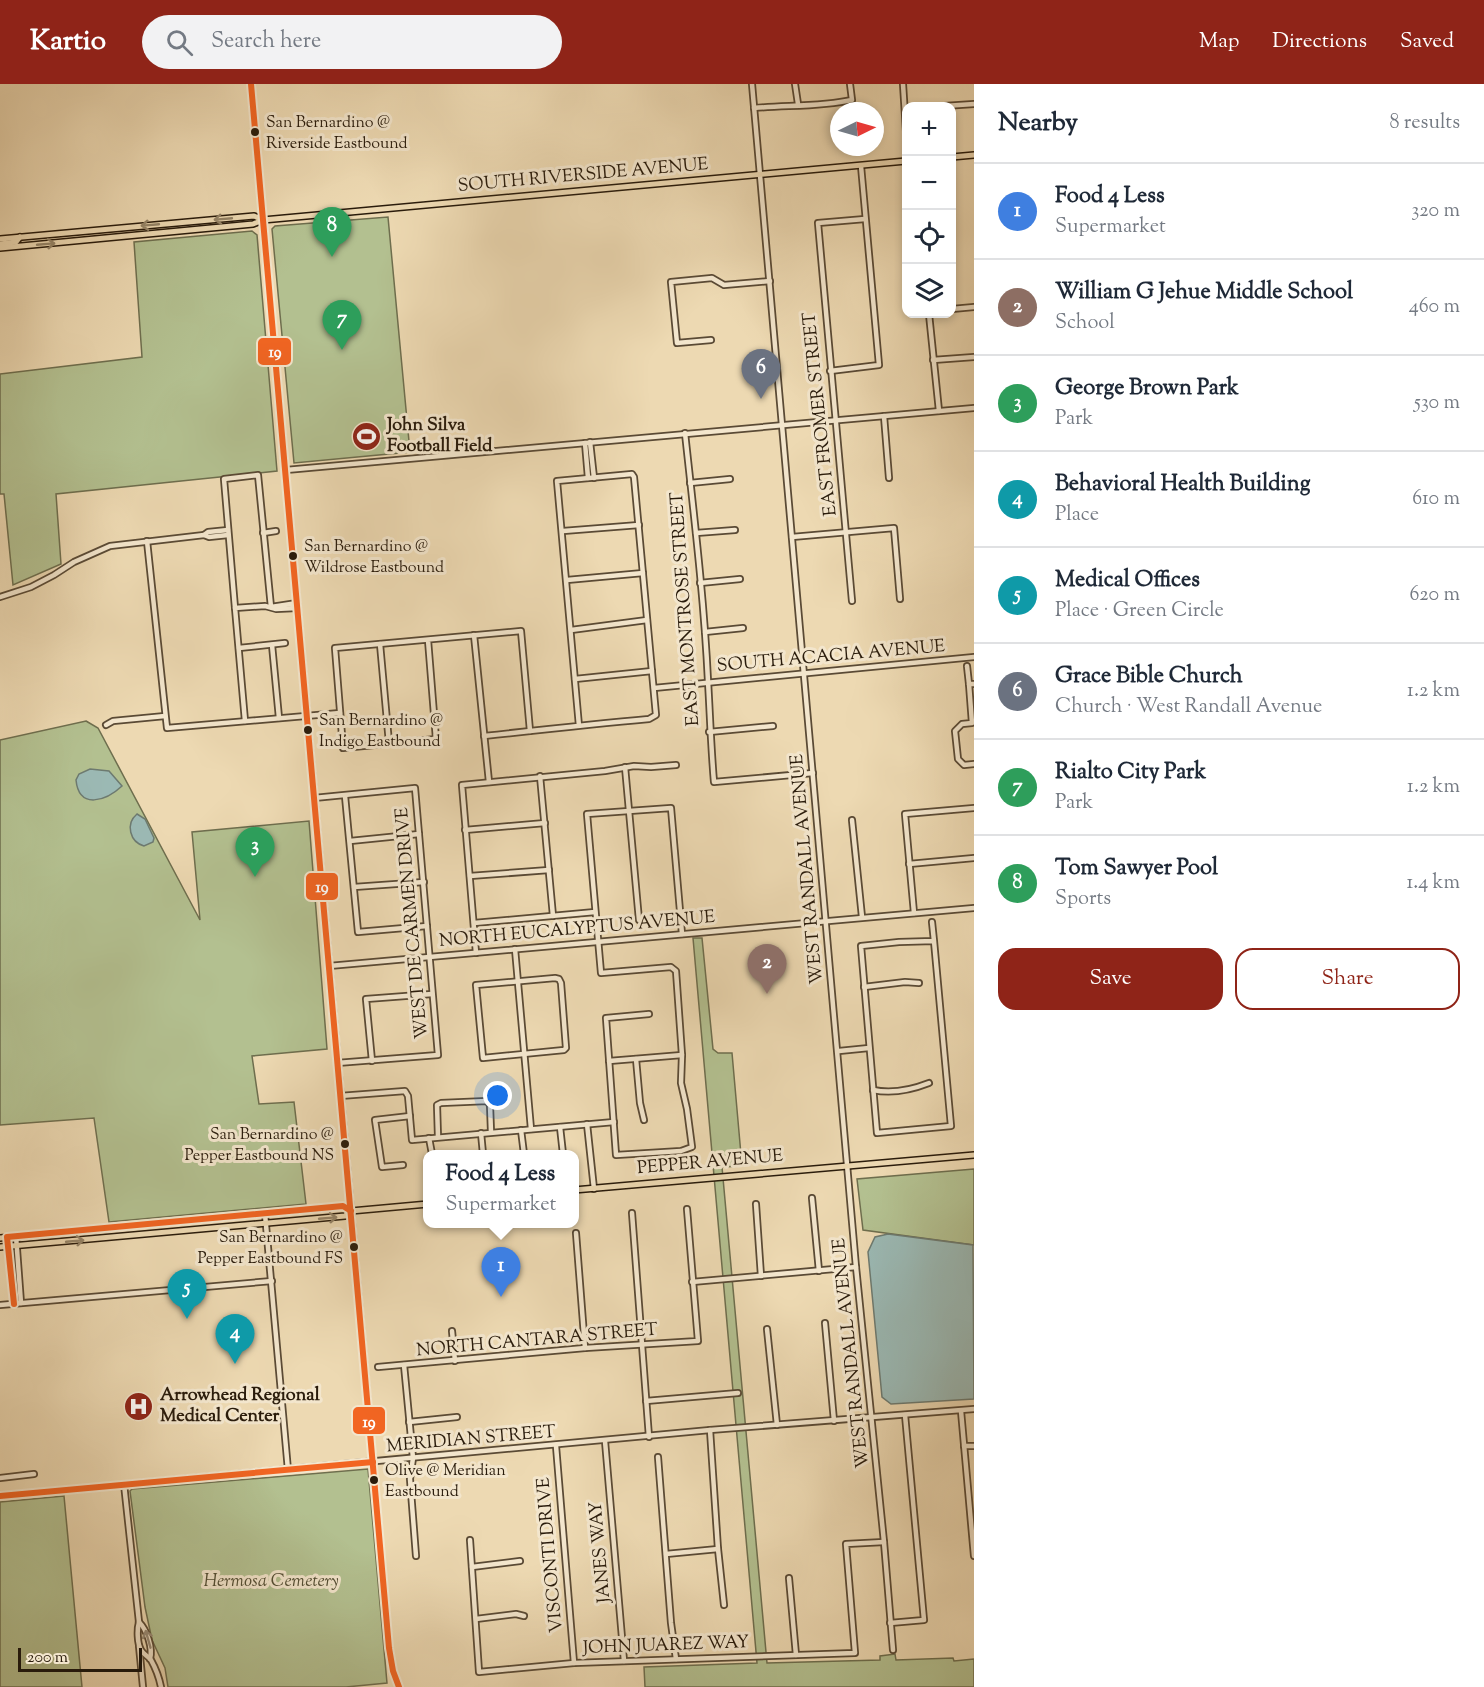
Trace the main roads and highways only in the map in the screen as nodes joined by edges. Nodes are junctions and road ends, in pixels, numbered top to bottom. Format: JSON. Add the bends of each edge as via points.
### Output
{"nodes":[{"id":1,"x":251,"y":84,"type":"edge"},
{"id":2,"x":974,"y":155,"type":"edge"},
{"id":3,"x":956,"y":157,"type":"edge"},
{"id":4,"x":902,"y":161,"type":"edge"},
{"id":5,"x":263,"y":219,"type":"junction"},
{"id":6,"x":20,"y":237,"type":"junction"},
{"id":7,"x":0,"y":239,"type":"edge"},
{"id":8,"x":0,"y":246,"type":"edge"},
{"id":9,"x":974,"y":1155,"type":"edge"},
{"id":10,"x":579,"y":1190,"type":"edge"},
{"id":11,"x":423,"y":1204,"type":"edge"},
{"id":12,"x":351,"y":1211,"type":"junction"},
{"id":13,"x":0,"y":1238,"type":"edge"},
{"id":14,"x":0,"y":1247,"type":"edge"}],
"edges":[{"from":1,"to":5,"type":"main road"},
{"from":2,"to":3,"type":"main road"},
{"from":4,"to":5,"type":"main road","name":"SOUTH RIVERSIDE AVENUE"},
{"from":5,"to":6,"type":"main road","name":"SOUTH RIVERSIDE AVENUE","one_way":true,"via":[[254,216]]},
{"from":8,"to":5,"type":"main road","name":"SOUTH RIVERSIDE AVENUE","one_way":true,"via":[[254,224]]},
{"from":5,"to":12,"type":"main road"},
{"from":6,"to":7,"type":"main road","name":"SOUTH RIVERSIDE AVENUE"},
{"from":6,"to":8,"type":"main road"},
{"from":9,"to":10,"type":"main road","name":"PEPPER AVENUE"},
{"from":11,"to":12,"type":"main road"},
{"from":12,"to":13,"type":"main road","via":[[343,1206]]},
{"from":14,"to":12,"type":"main road","one_way":true,"via":[[345,1216]]}]}
